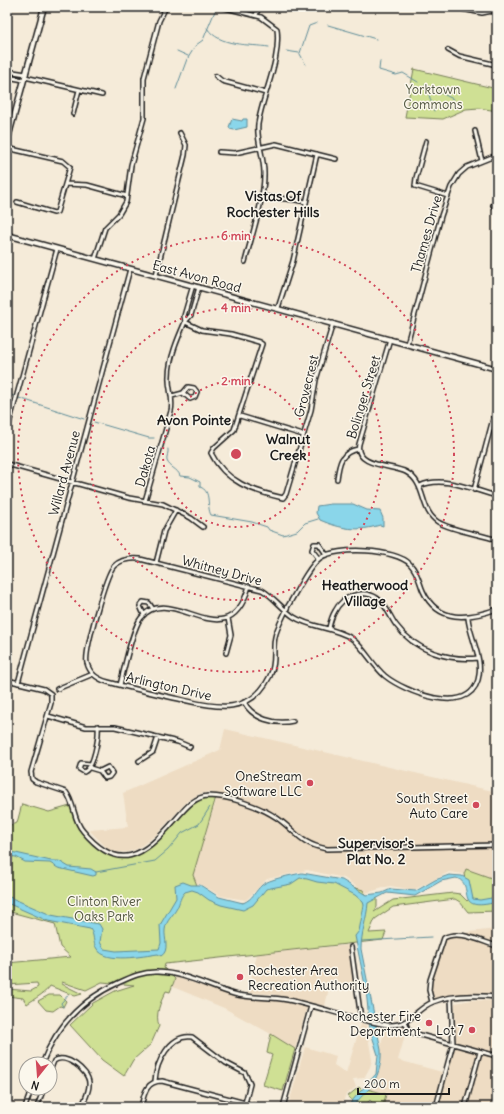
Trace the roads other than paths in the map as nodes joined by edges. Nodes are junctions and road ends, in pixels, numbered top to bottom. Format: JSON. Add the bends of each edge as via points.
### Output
{"nodes":[{"id":1,"x":44,"y":7,"type":"edge"},
{"id":2,"x":166,"y":7,"type":"edge"},
{"id":3,"x":222,"y":7,"type":"edge"},
{"id":4,"x":259,"y":7,"type":"edge"},
{"id":5,"x":452,"y":7,"type":"edge"},
{"id":6,"x":497,"y":10,"type":"edge"},
{"id":7,"x":256,"y":15,"type":"junction"},
{"id":8,"x":448,"y":50,"type":"dead end"},
{"id":9,"x":497,"y":65,"type":"edge"},
{"id":10,"x":7,"y":71,"type":"edge"},
{"id":11,"x":216,"y":76,"type":"dead end"},
{"id":12,"x":7,"y":77,"type":"edge"},
{"id":13,"x":25,"y":77,"type":"junction"},
{"id":14,"x":79,"y":90,"type":"junction"},
{"id":15,"x":266,"y":93,"type":"junction"},
{"id":16,"x":102,"y":96,"type":"dead end"},
{"id":17,"x":72,"y":114,"type":"dead end"},
{"id":18,"x":475,"y":131,"type":"dead end"},
{"id":19,"x":180,"y":133,"type":"dead end"},
{"id":20,"x":426,"y":141,"type":"dead end"},
{"id":21,"x":7,"y":142,"type":"edge"},
{"id":22,"x":7,"y":148,"type":"edge"},
{"id":23,"x":260,"y":148,"type":"junction"},
{"id":24,"x":219,"y":152,"type":"dead end"},
{"id":25,"x":317,"y":154,"type":"junction"},
{"id":26,"x":497,"y":155,"type":"edge"},
{"id":27,"x":336,"y":159,"type":"dead end"},
{"id":28,"x":482,"y":161,"type":"junction"},
{"id":29,"x":66,"y":184,"type":"junction"},
{"id":30,"x":127,"y":196,"type":"junction"},
{"id":31,"x":261,"y":196,"type":"junction"},
{"id":32,"x":448,"y":196,"type":"junction"},
{"id":33,"x":17,"y":202,"type":"dead end"},
{"id":34,"x":306,"y":202,"type":"junction"},
{"id":35,"x":493,"y":206,"type":"dead end"},
{"id":36,"x":497,"y":208,"type":"edge"},
{"id":37,"x":7,"y":235,"type":"edge"},
{"id":38,"x":57,"y":249,"type":"junction"},
{"id":39,"x":95,"y":259,"type":"junction"},
{"id":40,"x":245,"y":262,"type":"dead end"},
{"id":41,"x":130,"y":268,"type":"junction"},
{"id":42,"x":156,"y":275,"type":"junction"},
{"id":43,"x":193,"y":285,"type":"junction"},
{"id":44,"x":199,"y":287,"type":"junction"},
{"id":45,"x":278,"y":308,"type":"junction"},
{"id":46,"x":185,"y":322,"type":"junction"},
{"id":47,"x":333,"y":324,"type":"junction"},
{"id":48,"x":390,"y":339,"type":"junction"},
{"id":49,"x":407,"y":344,"type":"junction"},
{"id":50,"x":497,"y":369,"type":"edge"},
{"id":51,"x":183,"y":393,"type":"junction"},
{"id":52,"x":172,"y":396,"type":"junction"},
{"id":53,"x":497,"y":404,"type":"edge"},
{"id":54,"x":240,"y":416,"type":"junction"},
{"id":55,"x":7,"y":432,"type":"edge"},
{"id":56,"x":303,"y":435,"type":"junction"},
{"id":57,"x":358,"y":449,"type":"junction"},
{"id":58,"x":7,"y":464,"type":"edge"},
{"id":59,"x":337,"y":479,"type":"dead end"},
{"id":60,"x":72,"y":482,"type":"junction"},
{"id":61,"x":420,"y":486,"type":"junction"},
{"id":62,"x":474,"y":490,"type":"junction"},
{"id":63,"x":497,"y":496,"type":"edge"},
{"id":64,"x":145,"y":501,"type":"junction"},
{"id":65,"x":176,"y":510,"type":"junction"},
{"id":66,"x":203,"y":527,"type":"dead end"},
{"id":67,"x":497,"y":540,"type":"edge"},
{"id":68,"x":326,"y":554,"type":"junction"},
{"id":69,"x":319,"y":559,"type":"junction"},
{"id":70,"x":156,"y":563,"type":"junction"},
{"id":71,"x":249,"y":586,"type":"junction"},
{"id":72,"x":153,"y":609,"type":"junction"},
{"id":73,"x":497,"y":609,"type":"edge"},
{"id":74,"x":286,"y":610,"type":"junction"},
{"id":75,"x":144,"y":615,"type":"junction"},
{"id":76,"x":228,"y":618,"type":"junction"},
{"id":77,"x":468,"y":618,"type":"junction"},
{"id":78,"x":329,"y":628,"type":"junction"},
{"id":79,"x":226,"y":653,"type":"dead end"},
{"id":80,"x":478,"y":658,"type":"junction"},
{"id":81,"x":92,"y":674,"type":"junction"},
{"id":82,"x":7,"y":680,"type":"edge"},
{"id":83,"x":18,"y":683,"type":"junction"},
{"id":84,"x":120,"y":685,"type":"junction"},
{"id":85,"x":57,"y":689,"type":"dead end"},
{"id":86,"x":244,"y":702,"type":"junction"},
{"id":87,"x":48,"y":716,"type":"junction"},
{"id":88,"x":293,"y":722,"type":"dead end"},
{"id":89,"x":98,"y":726,"type":"junction"},
{"id":90,"x":158,"y":737,"type":"junction"},
{"id":91,"x":190,"y":747,"type":"dead end"},
{"id":92,"x":139,"y":761,"type":"dead end"},
{"id":93,"x":100,"y":771,"type":"dead end"},
{"id":94,"x":497,"y":845,"type":"edge"},
{"id":95,"x":497,"y":946,"type":"edge"},
{"id":96,"x":351,"y":947,"type":"dead end"},
{"id":97,"x":497,"y":997,"type":"edge"},
{"id":98,"x":451,"y":998,"type":"junction"},
{"id":99,"x":432,"y":1002,"type":"junction"},
{"id":100,"x":311,"y":1006,"type":"junction"},
{"id":101,"x":361,"y":1019,"type":"junction"},
{"id":102,"x":405,"y":1022,"type":"junction"},
{"id":103,"x":453,"y":1044,"type":"junction"},
{"id":104,"x":480,"y":1052,"type":"junction"},
{"id":105,"x":45,"y":1056,"type":"edge"},
{"id":106,"x":497,"y":1056,"type":"edge"},
{"id":107,"x":58,"y":1059,"type":"edge"},
{"id":108,"x":156,"y":1081,"type":"junction"},
{"id":109,"x":29,"y":1096,"type":"edge"},
{"id":110,"x":41,"y":1096,"type":"edge"},
{"id":111,"x":245,"y":1103,"type":"junction"},
{"id":112,"x":25,"y":1107,"type":"edge"},
{"id":113,"x":37,"y":1107,"type":"edge"},
{"id":114,"x":82,"y":1107,"type":"edge"},
{"id":115,"x":140,"y":1107,"type":"edge"},
{"id":116,"x":261,"y":1107,"type":"edge"},
{"id":117,"x":283,"y":1107,"type":"edge"},
{"id":118,"x":436,"y":1107,"type":"edge"},
{"id":119,"x":465,"y":1107,"type":"edge"}],
"edges":[{"from":1,"to":13,"type":"main road"},
{"from":2,"to":30,"type":"street","via":[[159,21],[144,78],[144,118],[131,165]]},
{"from":3,"to":7,"type":"street"},
{"from":4,"to":7,"type":"street"},
{"from":5,"to":6,"type":"street","via":[[482,13]]},
{"from":7,"to":15,"type":"street","via":[[273,24],[278,35]]},
{"from":8,"to":9,"type":"street","via":[[459,56]]},
{"from":10,"to":13,"type":"street"},
{"from":11,"to":15,"type":"street","via":[[222,81]]},
{"from":12,"to":13,"type":"street"},
{"from":13,"to":14,"type":"street"},
{"from":13,"to":21,"type":"main road"},
{"from":14,"to":16,"type":"street"},
{"from":14,"to":17,"type":"street"},
{"from":15,"to":23,"type":"street","via":[[258,123]]},
{"from":18,"to":28,"type":"street"},
{"from":19,"to":42,"type":"street","via":[[186,145],[185,155]]},
{"from":20,"to":32,"type":"street","via":[[415,186]]},
{"from":22,"to":29,"type":"street","via":[[67,162],[70,171]]},
{"from":23,"to":24,"type":"street","via":[[235,153]]},
{"from":23,"to":25,"type":"street","via":[[276,144]]},
{"from":23,"to":31,"type":"street","via":[[264,175]]},
{"from":25,"to":27,"type":"street"},
{"from":25,"to":34,"type":"street"},
{"from":26,"to":28,"type":"street","name":"Thames Drive"},
{"from":28,"to":32,"type":"street","name":"Thames Drive","via":[[459,174]]},
{"from":29,"to":30,"type":"street","via":[[92,186]]},
{"from":29,"to":33,"type":"street","via":[[57,212]]},
{"from":30,"to":39,"type":"street","via":[[124,208],[105,228]]},
{"from":31,"to":34,"type":"street"},
{"from":31,"to":40,"type":"street"},
{"from":32,"to":49,"type":"street","name":"Thames Drive"},
{"from":34,"to":45,"type":"street","via":[[293,261]]},
{"from":35,"to":36,"type":"street"},
{"from":37,"to":38,"type":"main road","name":"East Avon Road"},
{"from":38,"to":39,"type":"main road","name":"East Avon Road"},
{"from":38,"to":55,"type":"street"},
{"from":39,"to":41,"type":"main road","name":"East Avon Road"},
{"from":41,"to":42,"type":"main road","name":"East Avon Road"},
{"from":41,"to":60,"type":"street","name":"Willard Avenue"},
{"from":42,"to":43,"type":"main road","name":"East Avon Road"},
{"from":43,"to":44,"type":"main road","name":"East Avon Road"},
{"from":43,"to":46,"type":"street","name":"Dakota","via":[[184,316]]},
{"from":44,"to":45,"type":"main road","name":"East Avon Road"},
{"from":44,"to":46,"type":"street","name":"Dakota","via":[[191,315]]},
{"from":45,"to":47,"type":"main road","name":"East Avon Road"},
{"from":46,"to":52,"type":"street","name":"Dakota","via":[[169,370]]},
{"from":46,"to":54,"type":"street","via":[[202,330],[230,334],[262,344]]},
{"from":47,"to":48,"type":"main road","name":"East Avon Road"},
{"from":47,"to":56,"type":"street","name":"Grovecrest"},
{"from":48,"to":49,"type":"main road","name":"East Avon Road"},
{"from":48,"to":57,"type":"street","name":"Bolinger Street"},
{"from":49,"to":50,"type":"main road","name":"East Avon Road"},
{"from":51,"to":51,"type":"street","via":[[190,399],[195,397],[196,392],[194,388],[188,387]]},
{"from":51,"to":52,"type":"street"},
{"from":52,"to":64,"type":"street","name":"Dakota","via":[[171,411]]},
{"from":53,"to":62,"type":"street"},
{"from":54,"to":56,"type":"street"},
{"from":54,"to":56,"type":"street","name":"Grovecrest","via":[[232,434],[211,453],[232,480],[283,498]]},
{"from":57,"to":59,"type":"street","via":[[348,451],[342,457]]},
{"from":57,"to":61,"type":"street","name":"Bolinger Street","via":[[364,459],[406,472]]},
{"from":58,"to":60,"type":"street"},
{"from":60,"to":64,"type":"street"},
{"from":60,"to":83,"type":"street","name":"Willard Avenue"},
{"from":61,"to":62,"type":"street","via":[[437,481]]},
{"from":61,"to":67,"type":"street","via":[[426,510],[436,521]]},
{"from":62,"to":63,"type":"street"},
{"from":64,"to":65,"type":"street"},
{"from":65,"to":66,"type":"street"},
{"from":65,"to":70,"type":"street","via":[[164,531]]},
{"from":68,"to":69,"type":"street","name":"Arlington Drive"},
{"from":68,"to":69,"type":"street","via":[[319,544],[314,544],[312,550]]},
{"from":68,"to":77,"type":"street","name":"Arlington Drive","via":[[340,551],[387,553],[398,556],[414,569],[424,592],[435,607],[451,616]]},
{"from":69,"to":74,"type":"street","name":"Arlington Drive"},
{"from":70,"to":71,"type":"street","name":"Whitney Drive"},
{"from":70,"to":81,"type":"street","name":"Whitney Drive","via":[[128,559],[119,562],[110,572],[86,652],[86,662]]},
{"from":71,"to":74,"type":"street","name":"Whitney Drive","via":[[269,593]]},
{"from":71,"to":76,"type":"street","via":[[242,607]]},
{"from":72,"to":75,"type":"street"},
{"from":72,"to":75,"type":"street","via":[[149,603],[143,602],[140,606]]},
{"from":72,"to":76,"type":"street","via":[[164,608],[218,620]]},
{"from":73,"to":77,"type":"street","name":"Arlington Drive"},
{"from":74,"to":78,"type":"street","name":"Whitney Drive","via":[[301,620]]},
{"from":74,"to":86,"type":"street","name":"Arlington Drive","via":[[274,638],[275,658],[271,675],[259,692]]},
{"from":75,"to":84,"type":"street","via":[[136,628]]},
{"from":76,"to":79,"type":"street","via":[[231,635]]},
{"from":77,"to":80,"type":"street","name":"Whitney Drive"},
{"from":78,"to":80,"type":"street","via":[[342,601],[355,595],[371,595],[380,600],[403,634],[425,649],[446,657]]},
{"from":78,"to":80,"type":"street","name":"Whitney Drive","via":[[352,639],[390,680],[443,700],[454,700],[472,691],[478,680]]},
{"from":81,"to":84,"type":"street","name":"Arlington Drive","via":[[103,681]]},
{"from":81,"to":85,"type":"street"},
{"from":82,"to":83,"type":"street"},
{"from":83,"to":87,"type":"street","via":[[49,692],[52,698]]},
{"from":84,"to":86,"type":"street","name":"Arlington Drive","via":[[218,708]]},
{"from":86,"to":88,"type":"street","via":[[250,711],[260,717]]},
{"from":87,"to":89,"type":"street","via":[[82,726]]},
{"from":87,"to":94,"type":"street","via":[[31,772],[32,779],[66,792],[82,830],[103,851],[119,857],[133,855],[149,846],[190,804],[208,796],[254,807],[276,818],[303,841],[327,849]]},
{"from":89,"to":90,"type":"street","via":[[110,726]]},
{"from":89,"to":93,"type":"street","via":[[98,738],[91,766]]},
{"from":90,"to":91,"type":"street"},
{"from":90,"to":92,"type":"street","via":[[153,752]]},
{"from":95,"to":99,"type":"street","via":[[458,935],[444,938],[430,980]]},
{"from":96,"to":101,"type":"street"},
{"from":97,"to":98,"type":"street"},
{"from":98,"to":99,"type":"street"},
{"from":98,"to":103,"type":"street"},
{"from":99,"to":102,"type":"street"},
{"from":100,"to":101,"type":"street"},
{"from":100,"to":105,"type":"street","via":[[278,998],[234,994],[174,974],[140,974],[91,997],[61,1026]]},
{"from":100,"to":117,"type":"street"},
{"from":101,"to":102,"type":"street","via":[[388,1025]]},
{"from":102,"to":103,"type":"street","via":[[412,1033]]},
{"from":103,"to":104,"type":"street"},
{"from":103,"to":118,"type":"street"},
{"from":104,"to":106,"type":"street"},
{"from":104,"to":119,"type":"street"},
{"from":107,"to":114,"type":"street","via":[[70,1060],[86,1075],[90,1084]]},
{"from":108,"to":111,"type":"street"},
{"from":108,"to":111,"type":"street","via":[[165,1054],[178,1040],[192,1038],[226,1063],[245,1073],[250,1084]]},
{"from":108,"to":115,"type":"street","via":[[146,1089]]},
{"from":109,"to":112,"type":"street"},
{"from":110,"to":113,"type":"street"},
{"from":111,"to":116,"type":"street"}]}
